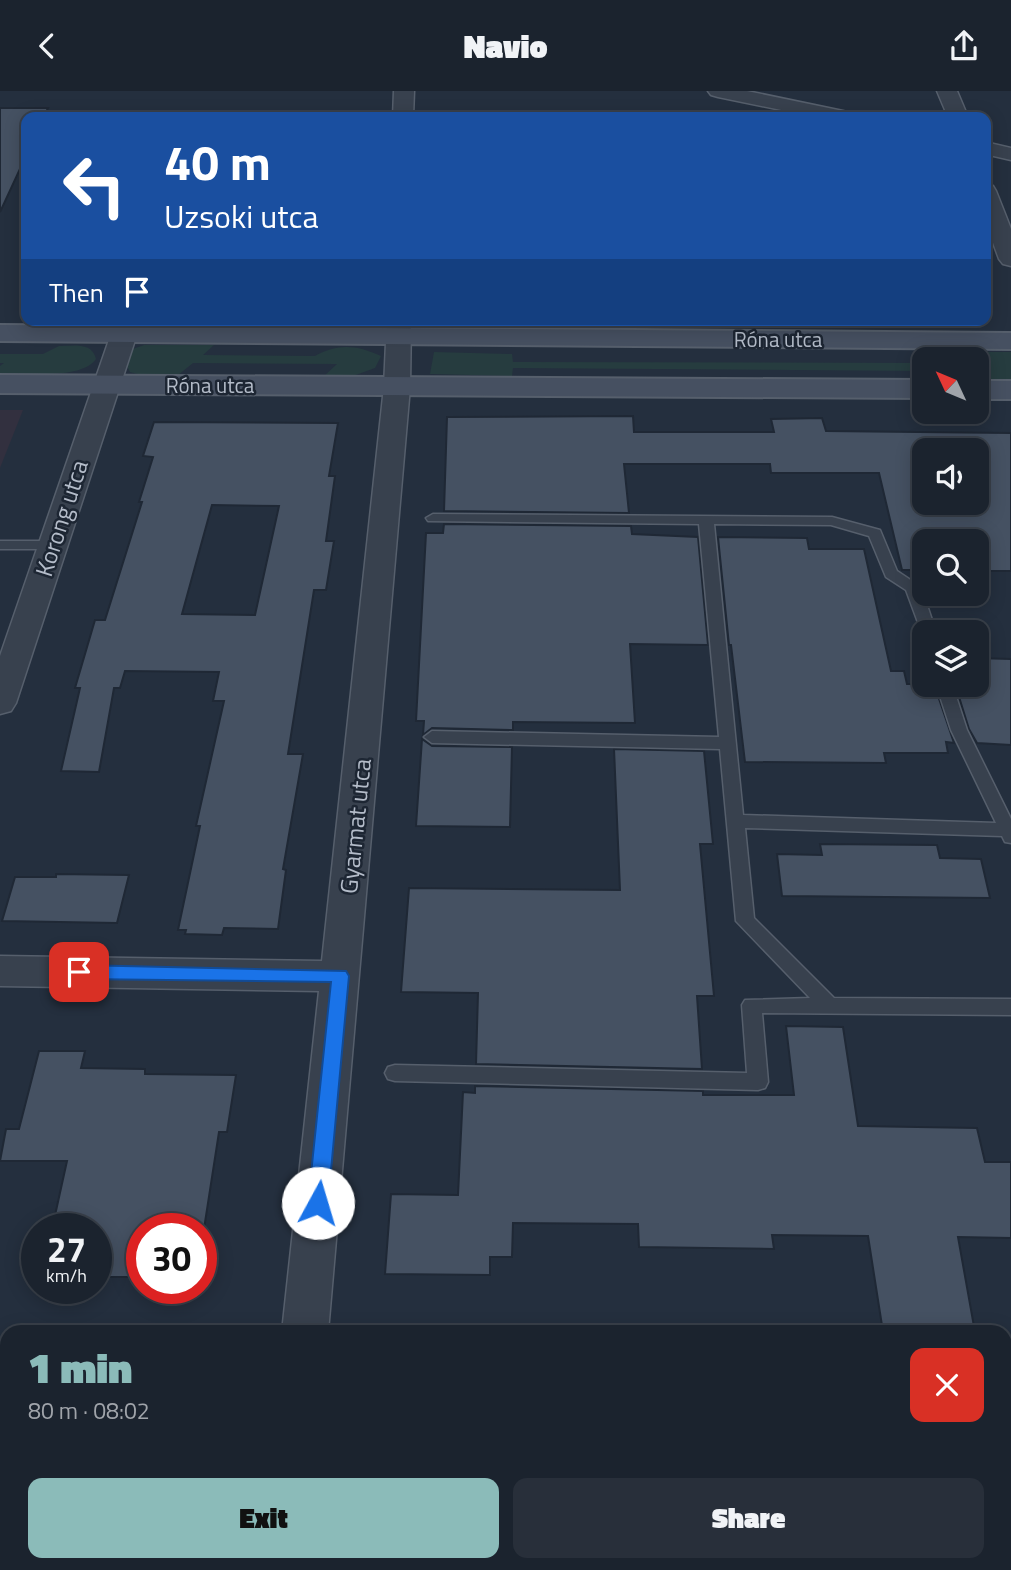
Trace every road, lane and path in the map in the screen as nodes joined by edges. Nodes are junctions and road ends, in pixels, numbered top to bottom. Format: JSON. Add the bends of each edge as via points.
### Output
{"nodes":[{"id":1,"x":404,"y":91,"type":"edge"},
{"id":2,"x":718,"y":91,"type":"edge"},
{"id":3,"x":947,"y":91,"type":"edge"},
{"id":4,"x":403,"y":112,"type":"edge"},
{"id":5,"x":819,"y":112,"type":"edge"},
{"id":6,"x":956,"y":112,"type":"edge"},
{"id":7,"x":991,"y":149,"type":"edge"},
{"id":8,"x":1011,"y":154,"type":"edge"},
{"id":9,"x":991,"y":220,"type":"edge"},
{"id":10,"x":1011,"y":259,"type":"edge"},
{"id":11,"x":399,"y":328,"type":"edge"},
{"id":12,"x":0,"y":333,"type":"edge"},
{"id":13,"x":124,"y":334,"type":"junction"},
{"id":14,"x":1011,"y":341,"type":"edge"},
{"id":15,"x":0,"y":384,"type":"edge"},
{"id":16,"x":106,"y":385,"type":"junction"},
{"id":17,"x":397,"y":387,"type":"junction"},
{"id":18,"x":912,"y":389,"type":"edge"},
{"id":19,"x":989,"y":390,"type":"edge"},
{"id":20,"x":1011,"y":390,"type":"edge"},
{"id":21,"x":433,"y":518,"type":"dead end"},
{"id":22,"x":706,"y":520,"type":"junction"},
{"id":23,"x":0,"y":545,"type":"edge"},
{"id":24,"x":52,"y":545,"type":"junction"},
{"id":25,"x":924,"y":620,"type":"edge"},
{"id":26,"x":948,"y":697,"type":"edge"},
{"id":27,"x":0,"y":703,"type":"edge"},
{"id":28,"x":432,"y":737,"type":"dead end"},
{"id":29,"x":728,"y":743,"type":"junction"},
{"id":30,"x":735,"y":821,"type":"junction"},
{"id":31,"x":1009,"y":834,"type":"edge"},
{"id":32,"x":0,"y":971,"type":"edge"},
{"id":33,"x":340,"y":976,"type":"junction"},
{"id":34,"x":830,"y":1006,"type":"junction"},
{"id":35,"x":1011,"y":1007,"type":"edge"},
{"id":36,"x":395,"y":1073,"type":"dead end"},
{"id":37,"x":306,"y":1325,"type":"edge"}],
"edges":[{"from":1,"to":4,"type":"street"},
{"from":2,"to":5,"type":"street"},
{"from":3,"to":6,"type":"street"},
{"from":7,"to":8,"type":"street"},
{"from":9,"to":10,"type":"street"},
{"from":11,"to":13,"type":"street","name":"Róna utca"},
{"from":11,"to":14,"type":"street","name":"Róna utca"},
{"from":11,"to":17,"type":"street","name":"Gyarmat utca"},
{"from":12,"to":13,"type":"street","name":"Róna utca"},
{"from":13,"to":16,"type":"street","name":"Korong utca"},
{"from":15,"to":16,"type":"street","name":"Róna utca"},
{"from":16,"to":17,"type":"street","name":"Róna utca"},
{"from":16,"to":24,"type":"street","name":"Korong utca"},
{"from":17,"to":18,"type":"street","name":"Róna utca"},
{"from":17,"to":33,"type":"street","name":"Gyarmat utca"},
{"from":19,"to":20,"type":"street"},
{"from":21,"to":22,"type":"lane"},
{"from":22,"to":25,"type":"lane","via":[[832,521],[875,533],[891,574],[913,587]]},
{"from":22,"to":29,"type":"lane"},
{"from":23,"to":24,"type":"lane"},
{"from":24,"to":27,"type":"street","name":"Korong utca"},
{"from":26,"to":31,"type":"lane","via":[[959,730]]},
{"from":28,"to":29,"type":"lane"},
{"from":29,"to":30,"type":"lane"},
{"from":30,"to":31,"type":"lane"},
{"from":30,"to":34,"type":"lane","via":[[745,921]]},
{"from":32,"to":33,"type":"street"},
{"from":33,"to":37,"type":"street","name":"Gyarmat utca"},
{"from":34,"to":35,"type":"lane"},
{"from":34,"to":36,"type":"lane","via":[[752,1005],[758,1082]]}]}
